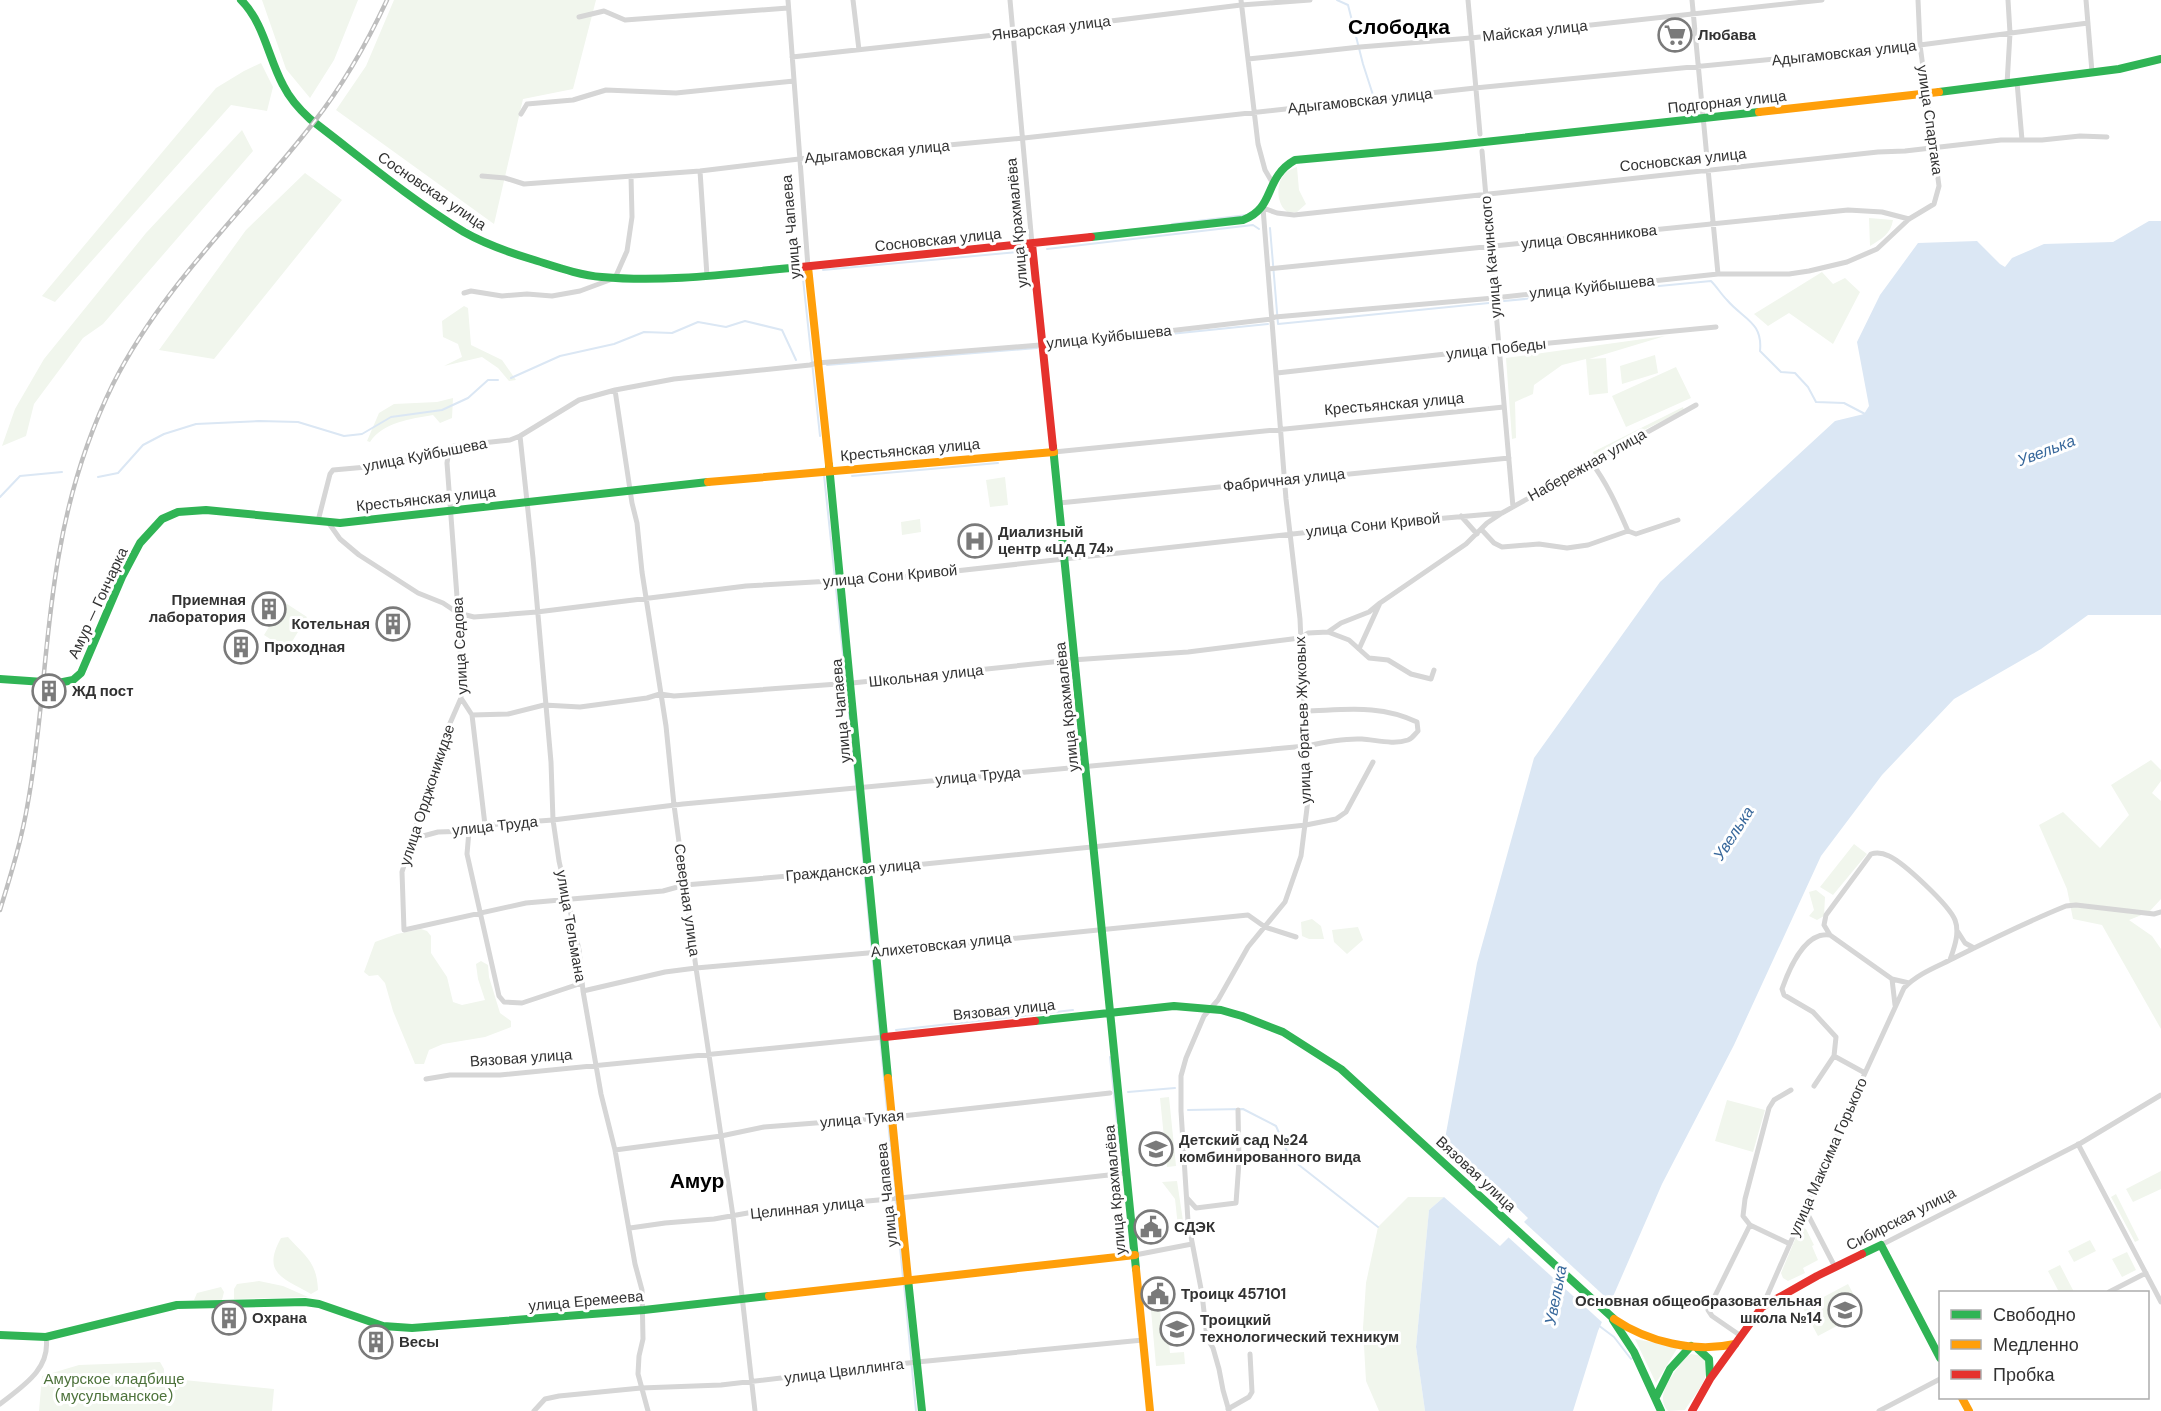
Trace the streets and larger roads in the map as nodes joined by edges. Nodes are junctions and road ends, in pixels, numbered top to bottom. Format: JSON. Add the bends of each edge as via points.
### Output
{"nodes":[{"id":1,"x":241,"y":0,"type":"edge"},
{"id":2,"x":788,"y":0,"type":"edge"},
{"id":3,"x":853,"y":0,"type":"edge"},
{"id":4,"x":1010,"y":0,"type":"edge"},
{"id":5,"x":1310,"y":0,"type":"edge"},
{"id":6,"x":1468,"y":0,"type":"edge"},
{"id":7,"x":1692,"y":0,"type":"edge"},
{"id":8,"x":1822,"y":0,"type":"edge"},
{"id":9,"x":1917,"y":0,"type":"edge"},
{"id":10,"x":2008,"y":0,"type":"edge"},
{"id":11,"x":2086,"y":0,"type":"edge"},
{"id":12,"x":1241,"y":2,"type":"edge"},
{"id":13,"x":789,"y":8,"type":"junction"},
{"id":14,"x":1694,"y":14,"type":"junction"},
{"id":15,"x":579,"y":17,"type":"dead end"},
{"id":16,"x":2088,"y":22,"type":"junction"},
{"id":17,"x":1013,"y":33,"type":"junction"},
{"id":18,"x":2010,"y":33,"type":"junction"},
{"id":19,"x":1471,"y":38,"type":"junction"},
{"id":20,"x":1920,"y":45,"type":"junction"},
{"id":21,"x":859,"y":50,"type":"junction"},
{"id":22,"x":792,"y":57,"type":"junction"},
{"id":23,"x":1248,"y":59,"type":"junction"},
{"id":24,"x":2161,"y":59,"type":"edge"},
{"id":25,"x":1700,"y":67,"type":"junction"},
{"id":26,"x":2092,"y":72,"type":"junction"},
{"id":27,"x":794,"y":81,"type":"junction"},
{"id":28,"x":2018,"y":82,"type":"junction"},
{"id":29,"x":2007,"y":84,"type":"junction"},
{"id":30,"x":1475,"y":88,"type":"junction"},
{"id":31,"x":1927,"y":94,"type":"junction"},
{"id":32,"x":1255,"y":112,"type":"junction"},
{"id":33,"x":521,"y":114,"type":"dead end"},
{"id":34,"x":1704,"y":118,"type":"junction"},
{"id":35,"x":1480,"y":134,"type":"dead end"},
{"id":36,"x":2107,"y":136,"type":"dead end"},
{"id":37,"x":1024,"y":138,"type":"junction"},
{"id":38,"x":2022,"y":140,"type":"junction"},
{"id":39,"x":1933,"y":148,"type":"junction"},
{"id":40,"x":1482,"y":151,"type":"dead end"},
{"id":41,"x":800,"y":159,"type":"junction"},
{"id":42,"x":700,"y":171,"type":"junction"},
{"id":43,"x":1708,"y":171,"type":"junction"},
{"id":44,"x":482,"y":176,"type":"dead end"},
{"id":45,"x":631,"y":176,"type":"junction"},
{"id":46,"x":1272,"y":182,"type":"junction"},
{"id":47,"x":1486,"y":194,"type":"junction"},
{"id":48,"x":1934,"y":204,"type":"joint"},
{"id":49,"x":1263,"y":208,"type":"junction"},
{"id":50,"x":1909,"y":219,"type":"junction"},
{"id":51,"x":1712,"y":223,"type":"junction"},
{"id":52,"x":1032,"y":244,"type":"junction"},
{"id":53,"x":1491,"y":248,"type":"junction"},
{"id":54,"x":808,"y":267,"type":"junction"},
{"id":55,"x":1268,"y":270,"type":"junction"},
{"id":56,"x":1718,"y":274,"type":"junction"},
{"id":57,"x":706,"y":276,"type":"junction"},
{"id":58,"x":615,"y":278,"type":"junction"},
{"id":59,"x":464,"y":293,"type":"dead end"},
{"id":60,"x":1494,"y":298,"type":"junction"},
{"id":61,"x":1272,"y":319,"type":"junction"},
{"id":62,"x":1716,"y":327,"type":"dead end"},
{"id":63,"x":1043,"y":344,"type":"junction"},
{"id":64,"x":1499,"y":348,"type":"junction"},
{"id":65,"x":818,"y":363,"type":"junction"},
{"id":66,"x":1277,"y":373,"type":"junction"},
{"id":67,"x":615,"y":390,"type":"junction"},
{"id":68,"x":606,"y":392,"type":"junction"},
{"id":69,"x":617,"y":403,"type":"junction"},
{"id":70,"x":1696,"y":405,"type":"dead end"},
{"id":71,"x":1504,"y":406,"type":"junction"},
{"id":72,"x":1281,"y":428,"type":"junction"},
{"id":73,"x":520,"y":436,"type":"junction"},
{"id":74,"x":449,"y":450,"type":"junction"},
{"id":75,"x":1054,"y":452,"type":"junction"},
{"id":76,"x":435,"y":453,"type":"junction"},
{"id":77,"x":1509,"y":458,"type":"junction"},
{"id":78,"x":1590,"y":462,"type":"junction"},
{"id":79,"x":447,"y":464,"type":"junction"},
{"id":80,"x":829,"y":470,"type":"junction"},
{"id":81,"x":1286,"y":480,"type":"junction"},
{"id":82,"x":631,"y":490,"type":"junction"},
{"id":83,"x":526,"y":502,"type":"junction"},
{"id":84,"x":1059,"y":502,"type":"junction"},
{"id":85,"x":1513,"y":507,"type":"junction"},
{"id":86,"x":452,"y":511,"type":"junction"},
{"id":87,"x":1502,"y":513,"type":"junction"},
{"id":88,"x":1461,"y":516,"type":"junction"},
{"id":89,"x":1678,"y":520,"type":"dead end"},
{"id":90,"x":318,"y":521,"type":"junction"},
{"id":91,"x":328,"y":522,"type":"junction"},
{"id":92,"x":1628,"y":531,"type":"junction"},
{"id":93,"x":1479,"y":532,"type":"junction"},
{"id":94,"x":1291,"y":535,"type":"junction"},
{"id":95,"x":1065,"y":558,"type":"junction"},
{"id":96,"x":841,"y":581,"type":"junction"},
{"id":97,"x":646,"y":598,"type":"junction"},
{"id":98,"x":1380,"y":603,"type":"junction"},
{"id":99,"x":537,"y":612,"type":"junction"},
{"id":100,"x":458,"y":613,"type":"junction"},
{"id":101,"x":1328,"y":632,"type":"junction"},
{"id":102,"x":1308,"y":633,"type":"junction"},
{"id":103,"x":1299,"y":638,"type":"junction"},
{"id":104,"x":1359,"y":649,"type":"junction"},
{"id":105,"x":1300,"y":650,"type":"junction"},
{"id":106,"x":1076,"y":660,"type":"junction"},
{"id":107,"x":1434,"y":670,"type":"dead end"},
{"id":108,"x":0,"y":679,"type":"edge"},
{"id":109,"x":852,"y":683,"type":"junction"},
{"id":110,"x":660,"y":694,"type":"junction"},
{"id":111,"x":461,"y":698,"type":"junction"},
{"id":112,"x":544,"y":705,"type":"junction"},
{"id":113,"x":1304,"y":711,"type":"junction"},
{"id":114,"x":472,"y":715,"type":"junction"},
{"id":115,"x":1306,"y":746,"type":"junction"},
{"id":116,"x":1373,"y":762,"type":"dead end"},
{"id":117,"x":1087,"y":766,"type":"junction"},
{"id":118,"x":861,"y":787,"type":"junction"},
{"id":119,"x":674,"y":805,"type":"junction"},
{"id":120,"x":553,"y":820,"type":"junction"},
{"id":121,"x":485,"y":825,"type":"junction"},
{"id":122,"x":1305,"y":825,"type":"junction"},
{"id":123,"x":469,"y":831,"type":"junction"},
{"id":124,"x":412,"y":839,"type":"junction"},
{"id":125,"x":1094,"y":847,"type":"junction"},
{"id":126,"x":868,"y":868,"type":"junction"},
{"id":127,"x":685,"y":885,"type":"junction"},
{"id":128,"x":568,"y":900,"type":"junction"},
{"id":129,"x":2161,"y":912,"type":"edge"},
{"id":130,"x":482,"y":913,"type":"junction"},
{"id":131,"x":1265,"y":927,"type":"junction"},
{"id":132,"x":1102,"y":928,"type":"junction"},
{"id":133,"x":404,"y":930,"type":"joint"},
{"id":134,"x":1958,"y":930,"type":"junction"},
{"id":135,"x":1830,"y":935,"type":"junction"},
{"id":136,"x":1296,"y":937,"type":"dead end"},
{"id":137,"x":1974,"y":948,"type":"junction"},
{"id":138,"x":877,"y":952,"type":"junction"},
{"id":139,"x":1950,"y":960,"type":"junction"},
{"id":140,"x":696,"y":968,"type":"junction"},
{"id":141,"x":1892,"y":979,"type":"junction"},
{"id":142,"x":582,"y":983,"type":"junction"},
{"id":143,"x":1909,"y":983,"type":"junction"},
{"id":144,"x":583,"y":991,"type":"junction"},
{"id":145,"x":1895,"y":1007,"type":"junction"},
{"id":146,"x":1211,"y":1008,"type":"junction"},
{"id":147,"x":1111,"y":1012,"type":"junction"},
{"id":148,"x":885,"y":1037,"type":"junction"},
{"id":149,"x":709,"y":1053,"type":"junction"},
{"id":150,"x":1834,"y":1056,"type":"junction"},
{"id":151,"x":596,"y":1065,"type":"junction"},
{"id":152,"x":1865,"y":1073,"type":"junction"},
{"id":153,"x":426,"y":1079,"type":"dead end"},
{"id":154,"x":1814,"y":1086,"type":"dead end"},
{"id":155,"x":1791,"y":1090,"type":"dead end"},
{"id":156,"x":1110,"y":1093,"type":"dead end"},
{"id":157,"x":2161,"y":1095,"type":"edge"},
{"id":158,"x":1238,"y":1110,"type":"dead end"},
{"id":159,"x":893,"y":1117,"type":"junction"},
{"id":160,"x":721,"y":1136,"type":"junction"},
{"id":161,"x":2078,"y":1144,"type":"junction"},
{"id":162,"x":615,"y":1150,"type":"junction"},
{"id":163,"x":1127,"y":1173,"type":"junction"},
{"id":164,"x":1186,"y":1197,"type":"junction"},
{"id":165,"x":900,"y":1198,"type":"junction"},
{"id":166,"x":1196,"y":1208,"type":"junction"},
{"id":167,"x":1805,"y":1209,"type":"junction"},
{"id":168,"x":733,"y":1216,"type":"junction"},
{"id":169,"x":1188,"y":1221,"type":"junction"},
{"id":170,"x":1750,"y":1225,"type":"junction"},
{"id":171,"x":630,"y":1228,"type":"junction"},
{"id":172,"x":1192,"y":1244,"type":"junction"},
{"id":173,"x":1790,"y":1244,"type":"junction"},
{"id":174,"x":1881,"y":1245,"type":"junction"},
{"id":175,"x":1135,"y":1254,"type":"junction"},
{"id":176,"x":1835,"y":1267,"type":"junction"},
{"id":177,"x":2146,"y":1273,"type":"junction"},
{"id":178,"x":909,"y":1281,"type":"junction"},
{"id":179,"x":2113,"y":1291,"type":"edge"},
{"id":180,"x":742,"y":1298,"type":"junction"},
{"id":181,"x":2161,"y":1302,"type":"edge"},
{"id":182,"x":1762,"y":1307,"type":"junction"},
{"id":183,"x":644,"y":1310,"type":"junction"},
{"id":184,"x":1610,"y":1316,"type":"junction"},
{"id":185,"x":0,"y":1335,"type":"edge"},
{"id":186,"x":1741,"y":1336,"type":"junction"},
{"id":187,"x":45,"y":1337,"type":"junction"},
{"id":188,"x":1143,"y":1340,"type":"junction"},
{"id":189,"x":1735,"y":1344,"type":"junction"},
{"id":190,"x":1692,"y":1346,"type":"junction"},
{"id":191,"x":1250,"y":1354,"type":"dead end"},
{"id":192,"x":1939,"y":1354,"type":"edge"},
{"id":193,"x":917,"y":1362,"type":"junction"},
{"id":194,"x":1710,"y":1379,"type":"junction"},
{"id":195,"x":1939,"y":1380,"type":"edge"},
{"id":196,"x":752,"y":1382,"type":"junction"},
{"id":197,"x":641,"y":1388,"type":"junction"},
{"id":198,"x":1656,"y":1397,"type":"junction"},
{"id":199,"x":0,"y":1404,"type":"edge"},
{"id":200,"x":1229,"y":1410,"type":"edge"},
{"id":201,"x":1662,"y":1410,"type":"edge"},
{"id":202,"x":534,"y":1411,"type":"edge"},
{"id":203,"x":648,"y":1411,"type":"edge"},
{"id":204,"x":754,"y":1411,"type":"edge"},
{"id":205,"x":922,"y":1411,"type":"edge"},
{"id":206,"x":1150,"y":1411,"type":"edge"},
{"id":207,"x":1692,"y":1411,"type":"edge"},
{"id":208,"x":1879,"y":1411,"type":"edge"}],
"edges":[{"from":1,"to":58,"type":"street","name":"Сосновская улица","via":[[258,24],[292,101],[426,206],[483,242],[550,266]]},
{"from":2,"to":13,"type":"street","name":"улица Чапаева"},
{"from":3,"to":21,"type":"street"},
{"from":4,"to":17,"type":"street","name":"улица Крахмалёва"},
{"from":5,"to":12,"type":"street","name":"Январская улица"},
{"from":6,"to":19,"type":"street"},
{"from":7,"to":14,"type":"street"},
{"from":8,"to":14,"type":"street","name":"Майская улица"},
{"from":9,"to":20,"type":"street","name":"улица Спартака"},
{"from":10,"to":18,"type":"street"},
{"from":11,"to":16,"type":"street"},
{"from":12,"to":17,"type":"street","name":"Январская улица"},
{"from":12,"to":23,"type":"street"},
{"from":13,"to":15,"type":"street","via":[[625,20],[604,11]]},
{"from":13,"to":22,"type":"street","name":"улица Чапаева"},
{"from":14,"to":19,"type":"street","name":"Майская улица"},
{"from":14,"to":25,"type":"street"},
{"from":16,"to":18,"type":"street","name":"Адыгамовская улица"},
{"from":16,"to":26,"type":"street"},
{"from":17,"to":21,"type":"street","name":"Январская улица"},
{"from":17,"to":37,"type":"street","name":"улица Крахмалёва"},
{"from":18,"to":20,"type":"street","name":"Адыгамовская улица"},
{"from":18,"to":29,"type":"street"},
{"from":19,"to":23,"type":"street","name":"Майская улица"},
{"from":19,"to":30,"type":"street"},
{"from":20,"to":25,"type":"street","name":"Адыгамовская улица"},
{"from":20,"to":31,"type":"street","name":"улица Спартака"},
{"from":21,"to":22,"type":"street","name":"Январская улица"},
{"from":22,"to":27,"type":"street","name":"улица Чапаева"},
{"from":23,"to":32,"type":"street"},
{"from":24,"to":26,"type":"street","name":"Подгорная улица"},
{"from":25,"to":30,"type":"street","name":"Адыгамовская улица"},
{"from":25,"to":34,"type":"street"},
{"from":26,"to":28,"type":"street","name":"Подгорная улица"},
{"from":27,"to":33,"type":"street","via":[[676,93],[606,90],[573,100],[527,104]]},
{"from":27,"to":41,"type":"street","name":"улица Чапаева"},
{"from":28,"to":29,"type":"street","name":"Подгорная улица"},
{"from":28,"to":38,"type":"street"},
{"from":29,"to":31,"type":"street","name":"Подгорная улица"},
{"from":30,"to":32,"type":"street","name":"Адыгамовская улица"},
{"from":30,"to":35,"type":"street"},
{"from":31,"to":34,"type":"street","name":"Подгорная улица"},
{"from":31,"to":39,"type":"street","name":"улица Спартака"},
{"from":32,"to":37,"type":"street","name":"Адыгамовская улица"},
{"from":32,"to":46,"type":"street","via":[[1258,144]]},
{"from":34,"to":43,"type":"street"},
{"from":34,"to":46,"type":"street","name":"Подгорная улица","via":[[1295,160],[1281,168]]},
{"from":36,"to":38,"type":"street","name":"Сосновская улица"},
{"from":37,"to":41,"type":"street","name":"Адыгамовская улица"},
{"from":37,"to":52,"type":"street","name":"улица Крахмалёва"},
{"from":38,"to":39,"type":"street","name":"Сосновская улица"},
{"from":39,"to":43,"type":"street","name":"Сосновская улица"},
{"from":39,"to":48,"type":"street","name":"улица Спартака","via":[[1939,186]]},
{"from":40,"to":47,"type":"street","name":"улица Качинского"},
{"from":41,"to":42,"type":"street","name":"Адыгамовская улица"},
{"from":41,"to":54,"type":"street","name":"улица Чапаева"},
{"from":42,"to":45,"type":"street","name":"Адыгамовская улица"},
{"from":42,"to":57,"type":"street"},
{"from":43,"to":47,"type":"street","name":"Сосновская улица"},
{"from":43,"to":51,"type":"street"},
{"from":44,"to":45,"type":"street","name":"Адыгамовская улица","via":[[524,184]]},
{"from":45,"to":58,"type":"street","via":[[632,217],[627,251]]},
{"from":46,"to":49,"type":"street"},
{"from":47,"to":49,"type":"street","name":"Сосновская улица","via":[[1294,215]]},
{"from":47,"to":53,"type":"street","name":"улица Качинского"},
{"from":48,"to":50,"type":"street","name":"улица Куйбышева"},
{"from":49,"to":52,"type":"street","name":"Сосновская улица","via":[[1253,218],[1243,220]]},
{"from":49,"to":55,"type":"street","name":"улица братьев Жуковых"},
{"from":50,"to":51,"type":"street","name":"улица Овсянникова","via":[[1848,210]]},
{"from":50,"to":56,"type":"street","name":"улица Куйбышева","via":[[1877,249],[1847,262],[1789,274]]},
{"from":51,"to":53,"type":"street","name":"улица Овсянникова"},
{"from":51,"to":56,"type":"street"},
{"from":52,"to":54,"type":"street","name":"Сосновская улица"},
{"from":52,"to":63,"type":"street","name":"улица Крахмалёва"},
{"from":53,"to":55,"type":"street","name":"улица Овсянникова"},
{"from":53,"to":60,"type":"street","name":"улица Качинского"},
{"from":54,"to":57,"type":"street","name":"Сосновская улица"},
{"from":54,"to":65,"type":"street","name":"улица Чапаева"},
{"from":55,"to":61,"type":"street","name":"улица братьев Жуковых"},
{"from":56,"to":60,"type":"street","name":"улица Куйбышева"},
{"from":57,"to":58,"type":"street","name":"Сосновская улица"},
{"from":58,"to":59,"type":"street","name":"Сосновская улица","via":[[552,296]]},
{"from":60,"to":61,"type":"street","name":"улица Куйбышева"},
{"from":60,"to":64,"type":"street","name":"улица Качинского"},
{"from":61,"to":63,"type":"street","name":"улица Куйбышева"},
{"from":61,"to":66,"type":"street","name":"улица братьев Жуковых"},
{"from":62,"to":64,"type":"street","name":"улица Победы"},
{"from":63,"to":65,"type":"street","name":"улица Куйбышева"},
{"from":63,"to":75,"type":"street","name":"улица Крахмалёва"},
{"from":64,"to":66,"type":"street","name":"улица Победы"},
{"from":64,"to":71,"type":"street","name":"улица Качинского"},
{"from":65,"to":67,"type":"street","name":"улица Куйбышева","via":[[674,379]]},
{"from":65,"to":80,"type":"street","name":"улица Чапаева"},
{"from":66,"to":72,"type":"street","name":"улица братьев Жуковых"},
{"from":67,"to":68,"type":"street","name":"улица Куйбышева"},
{"from":67,"to":69,"type":"street","name":"Северная улица"},
{"from":68,"to":69,"type":"street"},
{"from":68,"to":73,"type":"street","name":"улица Куйбышева","via":[[579,400]]},
{"from":69,"to":82,"type":"street","name":"Северная улица"},
{"from":70,"to":78,"type":"street","name":"Набережная улица"},
{"from":71,"to":72,"type":"street","name":"Крестьянская улица"},
{"from":71,"to":77,"type":"street","name":"улица Качинского"},
{"from":72,"to":75,"type":"street","name":"Крестьянская улица"},
{"from":72,"to":81,"type":"street","name":"улица братьев Жуковых"},
{"from":73,"to":74,"type":"street","name":"улица Куйбышева"},
{"from":73,"to":83,"type":"street","name":"улица Тельмана"},
{"from":74,"to":76,"type":"street","name":"улица Куйбышева"},
{"from":74,"to":79,"type":"street","name":"улица Седова"},
{"from":75,"to":80,"type":"street","name":"Крестьянская улица"},
{"from":75,"to":84,"type":"street","name":"улица Крахмалёва"},
{"from":76,"to":79,"type":"street"},
{"from":76,"to":90,"type":"street","name":"улица Куйбышева","via":[[389,465],[333,470]]},
{"from":77,"to":81,"type":"street","name":"Фабричная улица"},
{"from":77,"to":85,"type":"street","name":"улица Качинского"},
{"from":78,"to":85,"type":"street","name":"Набережная улица"},
{"from":78,"to":92,"type":"street","via":[[1602,477]]},
{"from":79,"to":86,"type":"street","name":"улица Седова"},
{"from":80,"to":82,"type":"street","name":"Крестьянская улица"},
{"from":80,"to":96,"type":"street","name":"улица Чапаева"},
{"from":81,"to":84,"type":"street","name":"Фабричная улица"},
{"from":81,"to":94,"type":"street","name":"улица братьев Жуковых"},
{"from":82,"to":83,"type":"street","name":"Крестьянская улица"},
{"from":82,"to":97,"type":"street","name":"Северная улица"},
{"from":83,"to":86,"type":"street","name":"Крестьянская улица"},
{"from":83,"to":99,"type":"street","name":"улица Тельмана"},
{"from":84,"to":95,"type":"street","name":"улица Крахмалёва"},
{"from":85,"to":87,"type":"street","name":"Набережная улица"},
{"from":86,"to":91,"type":"street","name":"Крестьянская улица"},
{"from":86,"to":100,"type":"street","name":"улица Седова"},
{"from":87,"to":88,"type":"street","name":"улица Сони Кривой"},
{"from":87,"to":93,"type":"street","name":"Набережная улица"},
{"from":88,"to":93,"type":"street"},
{"from":88,"to":94,"type":"street","name":"улица Сони Кривой"},
{"from":89,"to":92,"type":"street","via":[[1636,534]]},
{"from":90,"to":91,"type":"street","name":"Крестьянская улица"},
{"from":90,"to":108,"type":"street","name":"Амур — Гончарка","via":[[195,509],[176,512],[155,525],[138,548],[77,677],[66,683]]},
{"from":91,"to":100,"type":"street","via":[[339,539],[359,555]]},
{"from":92,"to":93,"type":"street","via":[[1567,548],[1539,544],[1502,547]]},
{"from":93,"to":98,"type":"street","name":"Набережная улица"},
{"from":94,"to":95,"type":"street","name":"улица Сони Кривой"},
{"from":94,"to":103,"type":"street","name":"улица братьев Жуковых"},
{"from":95,"to":96,"type":"street","name":"улица Сони Кривой"},
{"from":95,"to":106,"type":"street","name":"улица Крахмалёва"},
{"from":96,"to":97,"type":"street","name":"улица Сони Кривой","via":[[746,586]]},
{"from":96,"to":109,"type":"street","name":"улица Чапаева"},
{"from":97,"to":99,"type":"street","name":"улица Сони Кривой"},
{"from":97,"to":110,"type":"street","name":"Северная улица"},
{"from":98,"to":101,"type":"street","name":"Школьная улица"},
{"from":98,"to":104,"type":"street"},
{"from":99,"to":100,"type":"street","name":"улица Сони Кривой","via":[[474,618]]},
{"from":99,"to":112,"type":"street","name":"улица Тельмана"},
{"from":100,"to":111,"type":"street","name":"улица Седова"},
{"from":101,"to":102,"type":"street","name":"Школьная улица"},
{"from":101,"to":104,"type":"street","name":"Школьная улица","via":[[1349,640]]},
{"from":102,"to":103,"type":"street","name":"Школьная улица"},
{"from":102,"to":105,"type":"street"},
{"from":103,"to":105,"type":"street","name":"улица братьев Жуковых"},
{"from":103,"to":106,"type":"street","name":"Школьная улица"},
{"from":104,"to":107,"type":"street","name":"Школьная улица","via":[[1370,658],[1388,660],[1416,675],[1431,679]]},
{"from":105,"to":113,"type":"street","name":"улица братьев Жуковых"},
{"from":106,"to":109,"type":"street","name":"Школьная улица"},
{"from":106,"to":117,"type":"street","name":"улица Крахмалёва"},
{"from":109,"to":110,"type":"street","name":"Школьная улица"},
{"from":109,"to":118,"type":"street","name":"улица Чапаева"},
{"from":110,"to":112,"type":"street","name":"Школьная улица","via":[[580,707]]},
{"from":110,"to":119,"type":"street","name":"Северная улица"},
{"from":111,"to":114,"type":"street","name":"улица Седова"},
{"from":111,"to":124,"type":"street","name":"улица Орджоникидзе","via":[[441,744]]},
{"from":112,"to":114,"type":"street","name":"Школьная улица","via":[[508,714]]},
{"from":112,"to":120,"type":"street","name":"улица Тельмана"},
{"from":113,"to":115,"type":"street","name":"улица братьев Жуковых"},
{"from":113,"to":115,"type":"street","name":"улица Труда","via":[[1376,709],[1417,722],[1418,731],[1406,741],[1360,739]]},
{"from":114,"to":121,"type":"street","name":"улица Седова"},
{"from":115,"to":117,"type":"street","name":"улица Труда"},
{"from":115,"to":122,"type":"street","name":"улица братьев Жуковых"},
{"from":116,"to":122,"type":"street","via":[[1346,812],[1336,819]]},
{"from":117,"to":118,"type":"street","name":"улица Труда"},
{"from":117,"to":125,"type":"street","name":"улица Крахмалёва"},
{"from":118,"to":119,"type":"street","name":"улица Труда"},
{"from":118,"to":126,"type":"street","name":"улица Чапаева"},
{"from":119,"to":120,"type":"street","name":"улица Труда"},
{"from":119,"to":127,"type":"street","name":"Северная улица"},
{"from":120,"to":121,"type":"street","name":"улица Труда"},
{"from":120,"to":128,"type":"street","name":"улица Тельмана"},
{"from":121,"to":123,"type":"street","name":"улица Труда"},
{"from":122,"to":125,"type":"street","name":"Гражданская улица"},
{"from":122,"to":131,"type":"street","name":"улица братьев Жуковых","via":[[1301,856],[1285,902]]},
{"from":123,"to":124,"type":"street","name":"улица Труда","via":[[438,832]]},
{"from":123,"to":130,"type":"street","via":[[467,854]]},
{"from":124,"to":133,"type":"street","name":"улица Орджоникидзе","via":[[402,872]]},
{"from":125,"to":126,"type":"street","name":"Гражданская улица"},
{"from":125,"to":132,"type":"street","name":"улица Крахмалёва"},
{"from":126,"to":127,"type":"street","name":"Гражданская улица"},
{"from":126,"to":138,"type":"street","name":"улица Чапаева"},
{"from":127,"to":128,"type":"street","name":"Гражданская улица","via":[[663,891]]},
{"from":127,"to":140,"type":"street","name":"Северная улица"},
{"from":128,"to":130,"type":"street","name":"Гражданская улица","via":[[526,903]]},
{"from":128,"to":142,"type":"street","name":"улица Тельмана"},
{"from":129,"to":137,"type":"street","via":[[2066,906]]},
{"from":130,"to":133,"type":"street","name":"Гражданская улица"},
{"from":130,"to":142,"type":"street","via":[[499,996],[504,1002],[522,1003]]},
{"from":131,"to":132,"type":"street","name":"Алихетовская улица","via":[[1248,915]]},
{"from":131,"to":136,"type":"street","name":"Алихетовская улица"},
{"from":131,"to":146,"type":"street","name":"улица братьев Жуковых","via":[[1248,947]]},
{"from":132,"to":138,"type":"street","name":"Алихетовская улица"},
{"from":132,"to":147,"type":"street","name":"улица Крахмалёва"},
{"from":134,"to":135,"type":"street","via":[[1948,908],[1911,873],[1879,853],[1868,857],[1826,915],[1824,925]]},
{"from":134,"to":137,"type":"street","via":[[1965,943]]},
{"from":134,"to":139,"type":"street"},
{"from":135,"to":141,"type":"street"},
{"from":135,"to":150,"type":"street","via":[[1815,936],[1805,944],[1782,989],[1784,995],[1810,1010],[1836,1037]]},
{"from":137,"to":139,"type":"street"},
{"from":138,"to":140,"type":"street","name":"Алихетовская улица"},
{"from":138,"to":148,"type":"street","name":"улица Чапаева"},
{"from":139,"to":143,"type":"street"},
{"from":140,"to":144,"type":"street","name":"Алихетовская улица"},
{"from":140,"to":149,"type":"street","name":"Северная улица"},
{"from":141,"to":143,"type":"street"},
{"from":141,"to":145,"type":"street"},
{"from":142,"to":144,"type":"street","name":"улица Тельмана"},
{"from":143,"to":145,"type":"street","name":"улица Максима Горького"},
{"from":144,"to":151,"type":"street","name":"улица Тельмана"},
{"from":145,"to":152,"type":"street","name":"улица Максима Горького"},
{"from":146,"to":147,"type":"street","name":"Вязовая улица","via":[[1174,1006]]},
{"from":146,"to":164,"type":"street","name":"улица братьев Жуковых","via":[[1204,1016],[1181,1076]]},
{"from":146,"to":184,"type":"street","name":"Вязовая улица","via":[[1255,1019],[1313,1048]]},
{"from":147,"to":148,"type":"street","name":"Вязовая улица"},
{"from":147,"to":163,"type":"street","name":"улица Крахмалёва"},
{"from":148,"to":149,"type":"street","name":"Вязовая улица"},
{"from":148,"to":159,"type":"street","name":"улица Чапаева"},
{"from":149,"to":151,"type":"street","name":"Вязовая улица"},
{"from":149,"to":160,"type":"street","name":"Северная улица"},
{"from":150,"to":152,"type":"street"},
{"from":150,"to":154,"type":"street"},
{"from":151,"to":153,"type":"street","name":"Вязовая улица"},
{"from":151,"to":162,"type":"street","name":"улица Тельмана"},
{"from":152,"to":167,"type":"street","name":"улица Максима Горького"},
{"from":155,"to":170,"type":"street","via":[[1768,1108],[1745,1199],[1743,1216]]},
{"from":156,"to":159,"type":"street","name":"улица Тукая"},
{"from":157,"to":161,"type":"street","name":"Сибирская улица"},
{"from":158,"to":166,"type":"street","via":[[1236,1203]]},
{"from":159,"to":160,"type":"street","name":"улица Тукая","via":[[764,1127]]},
{"from":159,"to":165,"type":"street","name":"улица Чапаева"},
{"from":160,"to":162,"type":"street","name":"улица Тукая"},
{"from":160,"to":168,"type":"street","name":"Северная улица"},
{"from":161,"to":174,"type":"street","name":"Сибирская улица"},
{"from":161,"to":177,"type":"street"},
{"from":162,"to":171,"type":"street","name":"улица Тельмана"},
{"from":163,"to":165,"type":"street","name":"Целинная улица"},
{"from":163,"to":175,"type":"street","name":"улица Крахмалёва"},
{"from":164,"to":166,"type":"street"},
{"from":164,"to":169,"type":"street","name":"улица братьев Жуковых"},
{"from":165,"to":168,"type":"street","name":"Целинная улица"},
{"from":165,"to":178,"type":"street","name":"улица Чапаева"},
{"from":166,"to":169,"type":"street"},
{"from":167,"to":173,"type":"street","name":"улица Максима Горького"},
{"from":167,"to":176,"type":"street"},
{"from":168,"to":171,"type":"street","name":"Целинная улица"},
{"from":168,"to":180,"type":"street","name":"Северная улица"},
{"from":169,"to":172,"type":"street","name":"улица братьев Жуковых"},
{"from":170,"to":173,"type":"street"},
{"from":170,"to":186,"type":"street","via":[[1708,1310]]},
{"from":171,"to":183,"type":"street","name":"улица Тельмана"},
{"from":172,"to":175,"type":"street"},
{"from":172,"to":200,"type":"street","name":"улица братьев Жуковых","via":[[1207,1338]]},
{"from":173,"to":182,"type":"street","name":"улица Максима Горького"},
{"from":174,"to":176,"type":"street","name":"Сибирская улица"},
{"from":174,"to":192,"type":"street"},
{"from":175,"to":178,"type":"street","name":"улица Еремеева"},
{"from":175,"to":188,"type":"street","name":"улица Крахмалёва"},
{"from":176,"to":182,"type":"street","name":"Сибирская улица"},
{"from":177,"to":179,"type":"street"},
{"from":177,"to":181,"type":"street"},
{"from":178,"to":180,"type":"street","name":"улица Еремеева"},
{"from":178,"to":193,"type":"street","name":"улица Чапаева"},
{"from":180,"to":183,"type":"street","name":"улица Еремеева"},
{"from":180,"to":196,"type":"street","name":"Северная улица"},
{"from":182,"to":186,"type":"street","name":"Сибирская улица"},
{"from":183,"to":187,"type":"street","name":"улица Еремеева","via":[[412,1328],[375,1324],[312,1302],[177,1305]]},
{"from":183,"to":197,"type":"street","name":"улица Тельмана","via":[[638,1374]]},
{"from":184,"to":190,"type":"street","via":[[1643,1335]]},
{"from":184,"to":198,"type":"street","via":[[1634,1352]]},
{"from":185,"to":187,"type":"street","name":"улица Еремеева"},
{"from":186,"to":189,"type":"street","name":"Сибирская улица"},
{"from":187,"to":199,"type":"street","via":[[43,1363]]},
{"from":188,"to":193,"type":"street","name":"улица Цвиллинга"},
{"from":188,"to":206,"type":"street","name":"улица Крахмалёва"},
{"from":189,"to":190,"type":"street","via":[[1724,1348]]},
{"from":189,"to":194,"type":"street","name":"Сибирская улица"},
{"from":190,"to":194,"type":"street","via":[[1709,1359]]},
{"from":190,"to":198,"type":"street","via":[[1679,1357]]},
{"from":191,"to":200,"type":"street","via":[[1252,1392]]},
{"from":193,"to":196,"type":"street","name":"улица Цвиллинга"},
{"from":193,"to":205,"type":"street","name":"улица Чапаева"},
{"from":194,"to":207,"type":"street","name":"Сибирская улица"},
{"from":195,"to":208,"type":"street"},
{"from":196,"to":197,"type":"street","name":"улица Цвиллинга"},
{"from":196,"to":204,"type":"street","name":"Северная улица"},
{"from":197,"to":202,"type":"street","name":"улица Цвиллинга","via":[[545,1399]]},
{"from":197,"to":203,"type":"street","name":"улица Тельмана"},
{"from":198,"to":201,"type":"street"}]}
